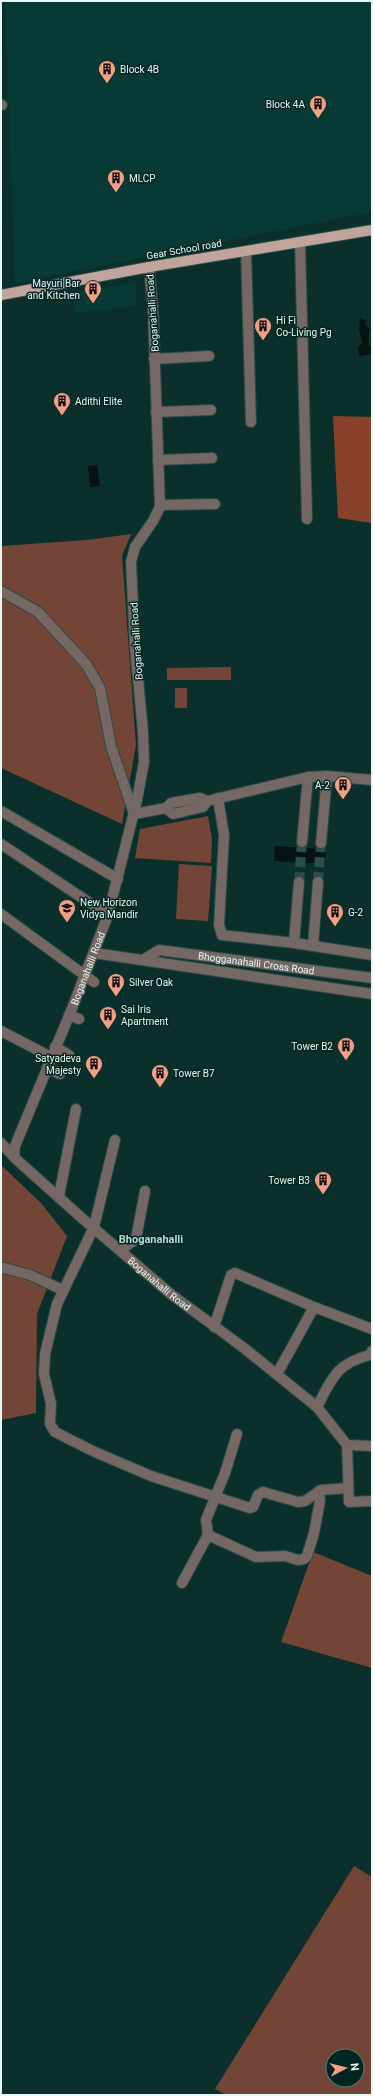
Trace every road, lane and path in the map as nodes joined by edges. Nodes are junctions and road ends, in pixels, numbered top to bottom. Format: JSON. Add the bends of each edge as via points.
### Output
{"nodes":[{"id":1,"x":372,"y":230,"type":"edge"},
{"id":2,"x":300,"y":242,"type":"junction"},
{"id":3,"x":246,"y":251,"type":"junction"},
{"id":4,"x":149,"y":267,"type":"junction"},
{"id":5,"x":1,"y":295,"type":"edge"},
{"id":6,"x":209,"y":356,"type":"dead end"},
{"id":7,"x":154,"y":359,"type":"junction"},
{"id":8,"x":211,"y":410,"type":"dead end"},
{"id":9,"x":156,"y":412,"type":"junction"},
{"id":10,"x":251,"y":422,"type":"dead end"},
{"id":11,"x":212,"y":458,"type":"dead end"},
{"id":12,"x":158,"y":460,"type":"junction"},
{"id":13,"x":215,"y":504,"type":"dead end"},
{"id":14,"x":160,"y":505,"type":"junction"},
{"id":15,"x":307,"y":519,"type":"dead end"},
{"id":16,"x":1,"y":591,"type":"edge"},
{"id":17,"x":327,"y":776,"type":"junction"},
{"id":18,"x":308,"y":777,"type":"junction"},
{"id":19,"x":372,"y":780,"type":"edge"},
{"id":20,"x":218,"y":798,"type":"junction"},
{"id":21,"x":1,"y":811,"type":"edge"},
{"id":22,"x":134,"y":814,"type":"junction"},
{"id":23,"x":302,"y":842,"type":"tunnel mouth"},
{"id":24,"x":321,"y":843,"type":"tunnel mouth"},
{"id":25,"x":1,"y":844,"type":"edge"},
{"id":26,"x":118,"y":879,"type":"junction"},
{"id":27,"x":299,"y":882,"type":"tunnel mouth"},
{"id":28,"x":318,"y":882,"type":"tunnel mouth"},
{"id":29,"x":1,"y":914,"type":"edge"},
{"id":30,"x":108,"y":915,"type":"junction"},
{"id":31,"x":294,"y":943,"type":"junction"},
{"id":32,"x":314,"y":946,"type":"junction"},
{"id":33,"x":94,"y":953,"type":"junction"},
{"id":34,"x":372,"y":955,"type":"edge"},
{"id":35,"x":143,"y":960,"type":"junction"},
{"id":36,"x":85,"y":977,"type":"junction"},
{"id":37,"x":372,"y":978,"type":"edge"},
{"id":38,"x":94,"y":982,"type":"dead end"},
{"id":39,"x":372,"y":994,"type":"edge"},
{"id":40,"x":69,"y":1015,"type":"junction"},
{"id":41,"x":79,"y":1019,"type":"dead end"},
{"id":42,"x":1,"y":1030,"type":"edge"},
{"id":43,"x":55,"y":1048,"type":"junction"},
{"id":44,"x":69,"y":1055,"type":"dead end"},
{"id":45,"x":51,"y":1057,"type":"junction"},
{"id":46,"x":47,"y":1068,"type":"junction"},
{"id":47,"x":60,"y":1074,"type":"dead end"},
{"id":48,"x":76,"y":1109,"type":"dead end"},
{"id":49,"x":115,"y":1140,"type":"dead end"},
{"id":50,"x":1,"y":1144,"type":"edge"},
{"id":51,"x":14,"y":1157,"type":"junction"},
{"id":52,"x":145,"y":1191,"type":"dead end"},
{"id":53,"x":58,"y":1196,"type":"junction"},
{"id":54,"x":94,"y":1227,"type":"junction"},
{"id":55,"x":121,"y":1250,"type":"junction"},
{"id":56,"x":1,"y":1267,"type":"edge"},
{"id":57,"x":63,"y":1290,"type":"junction"},
{"id":58,"x":314,"y":1307,"type":"junction"},
{"id":59,"x":214,"y":1327,"type":"junction"},
{"id":60,"x":372,"y":1329,"type":"edge"},
{"id":61,"x":372,"y":1351,"type":"edge"},
{"id":62,"x":277,"y":1374,"type":"junction"},
{"id":63,"x":317,"y":1406,"type":"junction"},
{"id":64,"x":237,"y":1434,"type":"dead end"},
{"id":65,"x":347,"y":1445,"type":"junction"},
{"id":66,"x":372,"y":1446,"type":"edge"},
{"id":67,"x":348,"y":1488,"type":"junction"},
{"id":68,"x":319,"y":1491,"type":"junction"},
{"id":69,"x":215,"y":1496,"type":"junction"},
{"id":70,"x":372,"y":1501,"type":"edge"},
{"id":71,"x":208,"y":1535,"type":"junction"},
{"id":72,"x":182,"y":1583,"type":"dead end"}],
"edges":[{"from":1,"to":2,"type":"main road","name":"Gear School road"},
{"from":2,"to":3,"type":"main road","name":"Gear School road"},
{"from":2,"to":15,"type":"street"},
{"from":3,"to":4,"type":"main road","name":"Gear School road"},
{"from":3,"to":10,"type":"street"},
{"from":4,"to":5,"type":"main road","name":"Gear School road"},
{"from":4,"to":7,"type":"street","name":"Boganahalli Road"},
{"from":6,"to":7,"type":"street"},
{"from":7,"to":9,"type":"street","name":"Boganahalli Road"},
{"from":8,"to":9,"type":"street"},
{"from":9,"to":12,"type":"street","name":"Boganahalli Road"},
{"from":11,"to":12,"type":"street"},
{"from":12,"to":14,"type":"street","name":"Boganahalli Road"},
{"from":13,"to":14,"type":"street"},
{"from":14,"to":22,"type":"street","name":"Boganahalli Road","via":[[153,521],[135,547],[131,562],[144,762]]},
{"from":16,"to":22,"type":"street","via":[[38,612],[89,670],[100,688],[111,746]]},
{"from":17,"to":18,"type":"street"},
{"from":17,"to":19,"type":"street"},
{"from":17,"to":24,"type":"street"},
{"from":18,"to":20,"type":"street"},
{"from":18,"to":23,"type":"street"},
{"from":20,"to":22,"type":"street","via":[[207,801],[203,808],[173,814],[166,808]]},
{"from":20,"to":31,"type":"street","via":[[224,835],[220,931],[222,935]]},
{"from":21,"to":26,"type":"street"},
{"from":22,"to":26,"type":"street","name":"Boganahalli Road"},
{"from":25,"to":30,"type":"street"},
{"from":26,"to":30,"type":"street","name":"Boganahalli Road"},
{"from":27,"to":31,"type":"street"},
{"from":28,"to":32,"type":"street"},
{"from":29,"to":36,"type":"street"},
{"from":30,"to":33,"type":"street","name":"Boganahalli Road"},
{"from":31,"to":32,"type":"street"},
{"from":32,"to":34,"type":"street"},
{"from":33,"to":35,"type":"street","name":"Bhogganahalli Cross Road"},
{"from":33,"to":36,"type":"street","name":"Boganahalli Road"},
{"from":35,"to":37,"type":"street","name":"Bhogganahalli Cross Road","via":[[159,950]]},
{"from":35,"to":39,"type":"street","name":"Bhogganahalli Cross Road"},
{"from":36,"to":38,"type":"street"},
{"from":36,"to":40,"type":"street","name":"Boganahalli Road"},
{"from":40,"to":41,"type":"street"},
{"from":40,"to":43,"type":"street","name":"Boganahalli Road"},
{"from":42,"to":45,"type":"street"},
{"from":43,"to":44,"type":"street"},
{"from":43,"to":45,"type":"street","name":"Boganahalli Road"},
{"from":45,"to":46,"type":"street","name":"Boganahalli Road"},
{"from":46,"to":47,"type":"street"},
{"from":46,"to":51,"type":"street","name":"Boganahalli Road","via":[[15,1146]]},
{"from":48,"to":53,"type":"street"},
{"from":49,"to":54,"type":"street"},
{"from":50,"to":51,"type":"street"},
{"from":51,"to":53,"type":"street","name":"Boganahalli Road"},
{"from":52,"to":55,"type":"street","via":[[136,1239]]},
{"from":53,"to":54,"type":"street","name":"Boganahalli Road"},
{"from":54,"to":55,"type":"street","name":"Boganahalli Road"},
{"from":54,"to":57,"type":"street"},
{"from":55,"to":59,"type":"street","name":"Boganahalli Road","via":[[172,1295]]},
{"from":56,"to":57,"type":"street","via":[[30,1275]]},
{"from":57,"to":69,"type":"street","via":[[52,1320],[45,1354],[44,1374],[51,1404],[52,1428],[55,1432],[95,1452],[144,1473]]},
{"from":58,"to":59,"type":"street","via":[[235,1273],[231,1275]]},
{"from":58,"to":60,"type":"street"},
{"from":58,"to":62,"type":"street"},
{"from":59,"to":62,"type":"street","name":"Boganahalli Road"},
{"from":61,"to":63,"type":"street","via":[[370,1355],[355,1359],[335,1372]]},
{"from":62,"to":63,"type":"street","name":"Boganahalli Road"},
{"from":63,"to":65,"type":"street","name":"Boganahalli Road"},
{"from":64,"to":69,"type":"street"},
{"from":65,"to":66,"type":"street"},
{"from":65,"to":67,"type":"street"},
{"from":67,"to":68,"type":"street"},
{"from":67,"to":70,"type":"street","via":[[349,1502]]},
{"from":68,"to":69,"type":"street","via":[[305,1501],[298,1502],[263,1492],[258,1494],[250,1508]]},
{"from":68,"to":71,"type":"street","via":[[320,1501],[314,1533],[304,1559],[285,1556],[256,1557]]},
{"from":69,"to":71,"type":"street","via":[[206,1520]]},
{"from":71,"to":72,"type":"street"}]}
